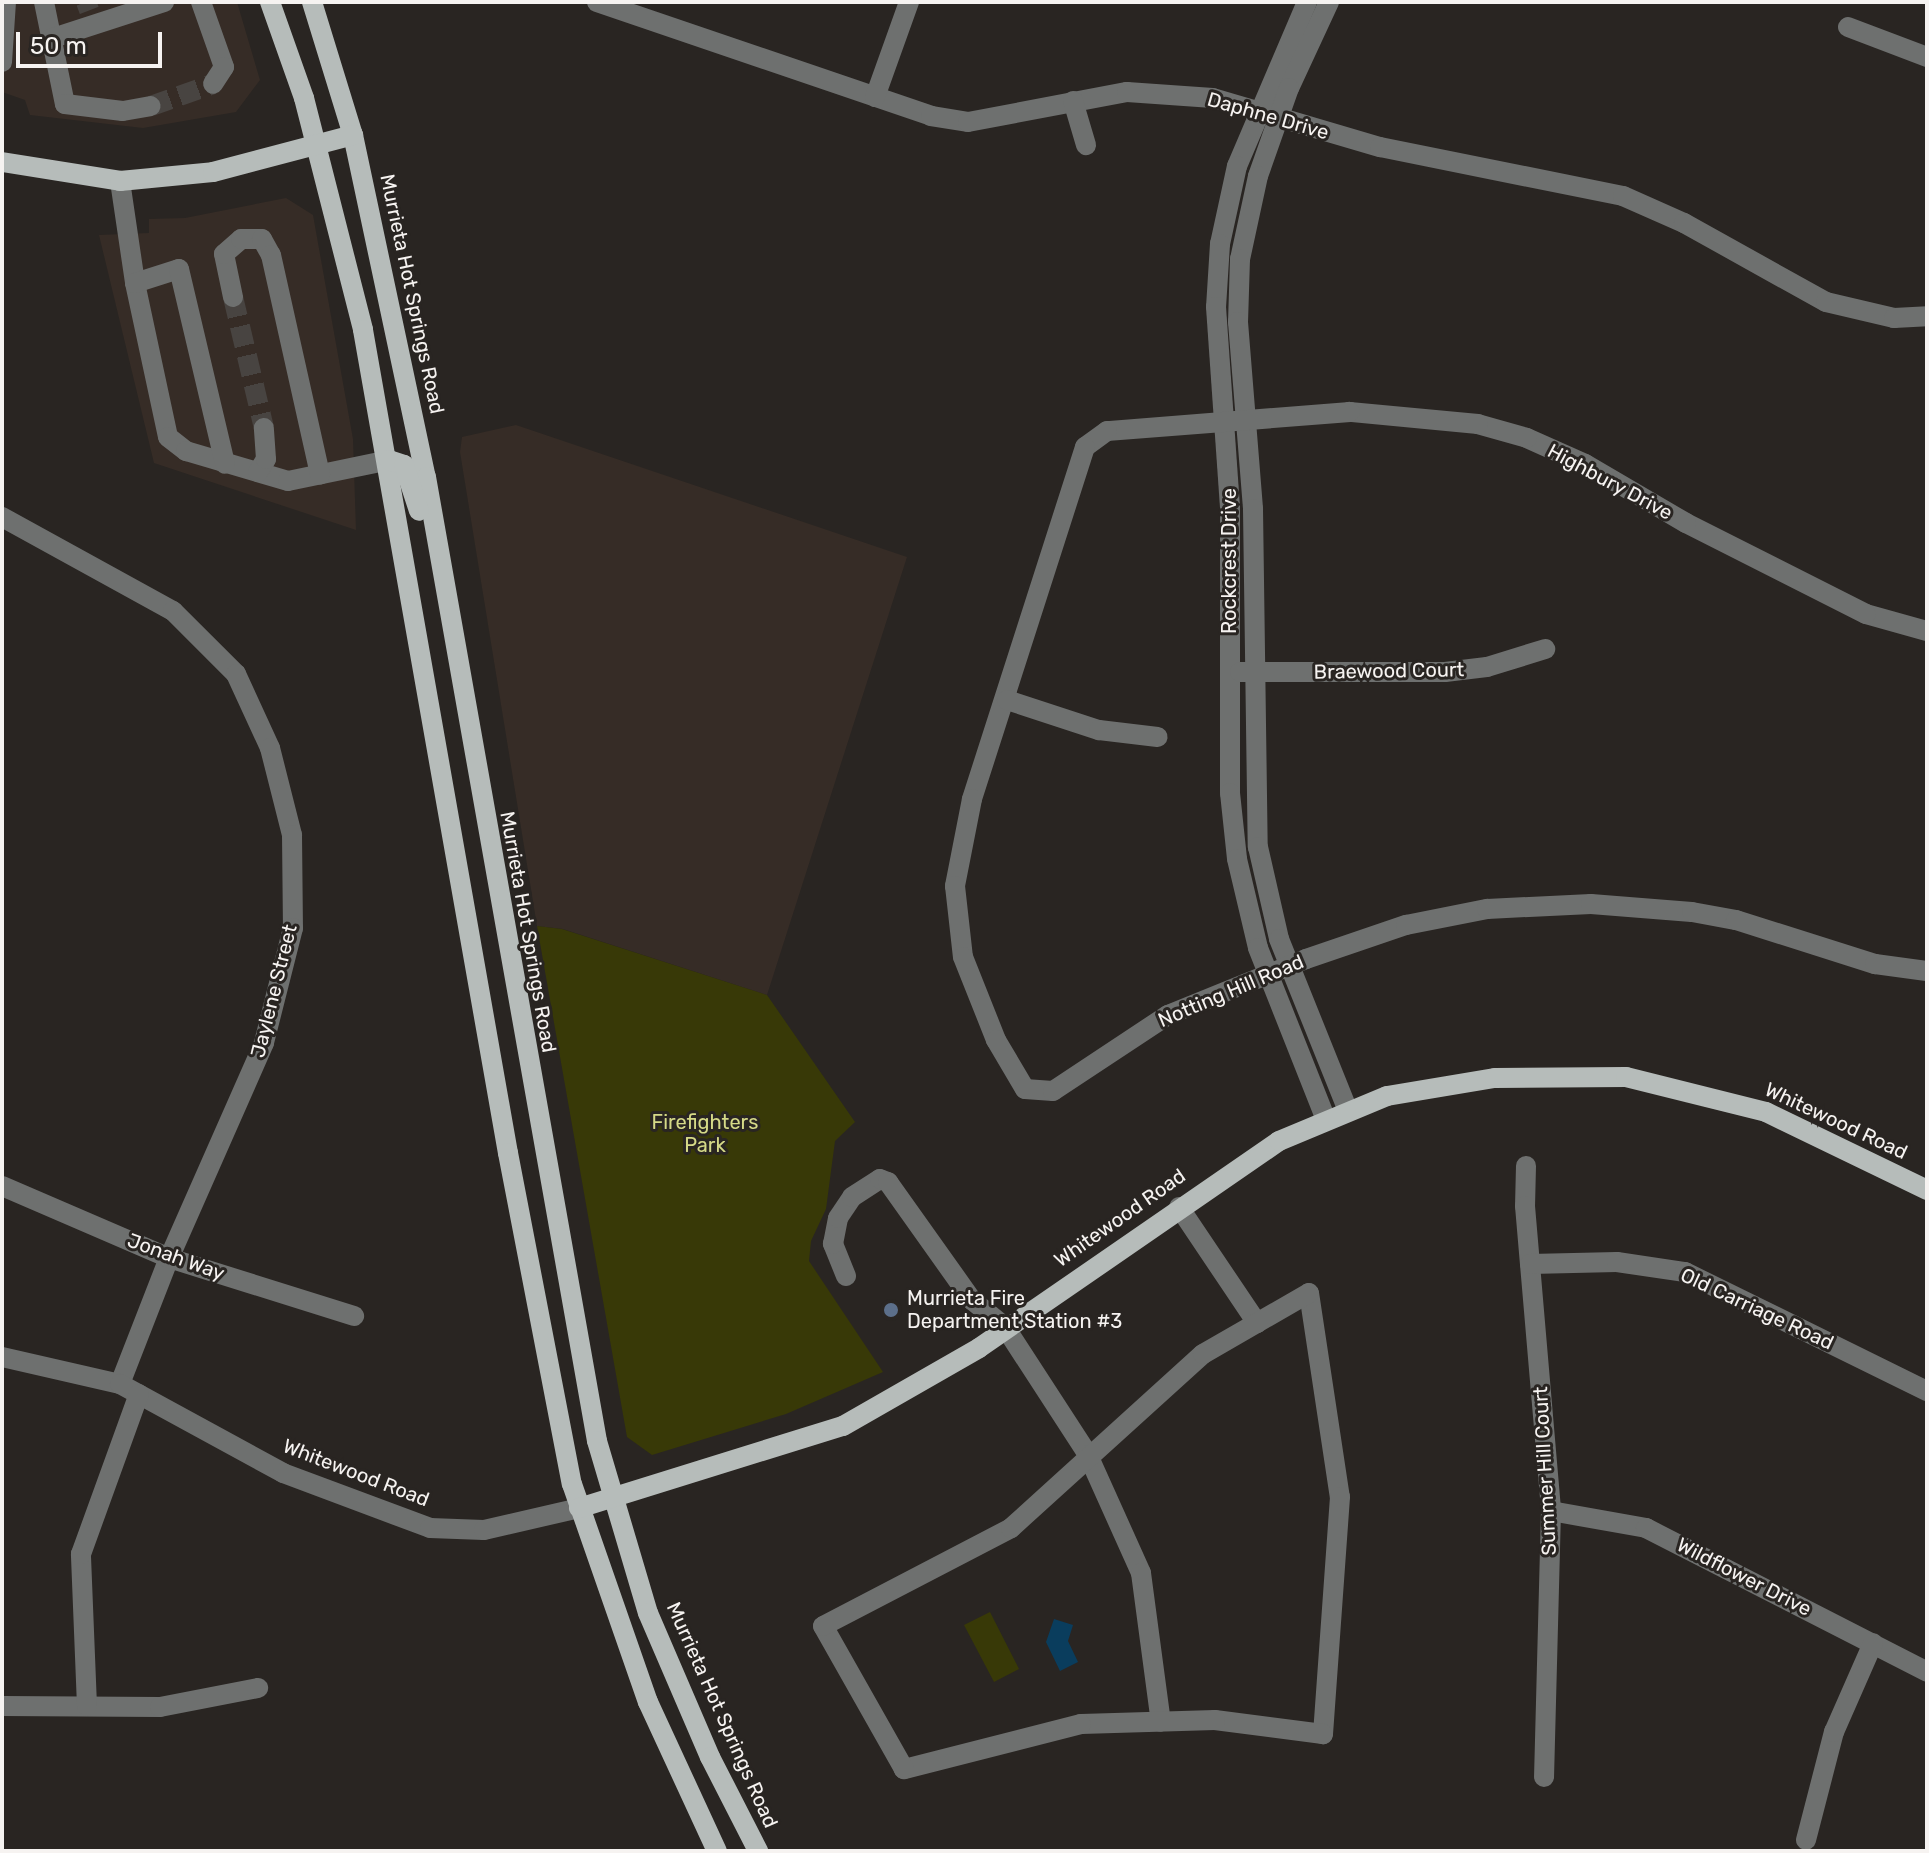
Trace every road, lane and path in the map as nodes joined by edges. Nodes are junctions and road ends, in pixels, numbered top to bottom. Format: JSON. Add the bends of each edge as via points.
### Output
{"nodes":[{"id":1,"x":6,"y":2,"type":"edge"},
{"id":2,"x":44,"y":2,"type":"edge"},
{"id":3,"x":201,"y":2,"type":"edge"},
{"id":4,"x":270,"y":2,"type":"edge"},
{"id":5,"x":312,"y":2,"type":"edge"},
{"id":6,"x":597,"y":2,"type":"edge"},
{"id":7,"x":909,"y":2,"type":"edge"},
{"id":8,"x":1307,"y":2,"type":"edge"},
{"id":9,"x":1329,"y":2,"type":"edge"},
{"id":10,"x":154,"y":4,"type":"edge"},
{"id":11,"x":122,"y":8,"type":"edge"},
{"id":12,"x":1848,"y":27,"type":"dead end"},
{"id":13,"x":50,"y":39,"type":"junction"},
{"id":14,"x":1927,"y":57,"type":"edge"},
{"id":15,"x":2,"y":62,"type":"edge"},
{"id":16,"x":213,"y":84,"type":"dead end"},
{"id":17,"x":875,"y":97,"type":"junction"},
{"id":18,"x":1073,"y":101,"type":"junction"},
{"id":19,"x":151,"y":106,"type":"tunnel mouth"},
{"id":20,"x":1257,"y":112,"type":"junction"},
{"id":21,"x":1277,"y":118,"type":"junction"},
{"id":22,"x":353,"y":135,"type":"junction"},
{"id":23,"x":317,"y":145,"type":"junction"},
{"id":24,"x":1086,"y":145,"type":"dead end"},
{"id":25,"x":2,"y":162,"type":"edge"},
{"id":26,"x":120,"y":181,"type":"junction"},
{"id":27,"x":135,"y":283,"type":"junction"},
{"id":28,"x":233,"y":297,"type":"tunnel mouth"},
{"id":29,"x":1927,"y":316,"type":"edge"},
{"id":30,"x":1248,"y":419,"type":"junction"},
{"id":31,"x":1225,"y":422,"type":"junction"},
{"id":32,"x":264,"y":428,"type":"tunnel mouth"},
{"id":33,"x":389,"y":460,"type":"junction"},
{"id":34,"x":225,"y":464,"type":"junction"},
{"id":35,"x":258,"y":472,"type":"junction"},
{"id":36,"x":320,"y":475,"type":"junction"},
{"id":37,"x":2,"y":517,"type":"edge"},
{"id":38,"x":1927,"y":631,"type":"edge"},
{"id":39,"x":453,"y":643,"type":"junction"},
{"id":40,"x":1545,"y":649,"type":"dead end"},
{"id":41,"x":1230,"y":672,"type":"junction"},
{"id":42,"x":1253,"y":672,"type":"junction"},
{"id":43,"x":1007,"y":700,"type":"junction"},
{"id":44,"x":1158,"y":737,"type":"dead end"},
{"id":45,"x":1289,"y":966,"type":"junction"},
{"id":46,"x":1927,"y":971,"type":"edge"},
{"id":47,"x":1268,"y":974,"type":"junction"},
{"id":48,"x":1348,"y":1111,"type":"junction"},
{"id":49,"x":1326,"y":1120,"type":"junction"},
{"id":50,"x":1526,"y":1166,"type":"dead end"},
{"id":51,"x":2,"y":1186,"type":"edge"},
{"id":52,"x":1927,"y":1190,"type":"edge"},
{"id":53,"x":1179,"y":1207,"type":"junction"},
{"id":54,"x":169,"y":1258,"type":"junction"},
{"id":55,"x":1530,"y":1264,"type":"junction"},
{"id":56,"x":846,"y":1276,"type":"dead end"},
{"id":57,"x":354,"y":1316,"type":"dead end"},
{"id":58,"x":1257,"y":1323,"type":"junction"},
{"id":59,"x":1005,"y":1327,"type":"junction"},
{"id":60,"x":2,"y":1357,"type":"edge"},
{"id":61,"x":120,"y":1384,"type":"junction"},
{"id":62,"x":1927,"y":1391,"type":"edge"},
{"id":63,"x":139,"y":1394,"type":"junction"},
{"id":64,"x":1088,"y":1455,"type":"junction"},
{"id":65,"x":612,"y":1498,"type":"junction"},
{"id":66,"x":579,"y":1508,"type":"junction"},
{"id":67,"x":1551,"y":1511,"type":"junction"},
{"id":68,"x":1873,"y":1643,"type":"junction"},
{"id":69,"x":1927,"y":1672,"type":"edge"},
{"id":70,"x":258,"y":1688,"type":"dead end"},
{"id":71,"x":2,"y":1706,"type":"edge"},
{"id":72,"x":87,"y":1706,"type":"junction"},
{"id":73,"x":1161,"y":1722,"type":"junction"},
{"id":74,"x":1544,"y":1777,"type":"dead end"},
{"id":75,"x":1806,"y":1840,"type":"dead end"},
{"id":76,"x":717,"y":1851,"type":"edge"},
{"id":77,"x":758,"y":1851,"type":"edge"}],
"edges":[{"from":1,"to":15,"type":"street"},
{"from":2,"to":13,"type":"street"},
{"from":3,"to":16,"type":"street","via":[[224,67]]},
{"from":4,"to":23,"type":"main road"},
{"from":5,"to":22,"type":"main road","name":"Murrieta Hot Springs Road"},
{"from":6,"to":17,"type":"street","name":"Daphne Drive"},
{"from":7,"to":17,"type":"street"},
{"from":8,"to":20,"type":"street","name":"Rockcrest Drive"},
{"from":9,"to":21,"type":"street","name":"Rockcrest Drive"},
{"from":10,"to":11,"type":"street"},
{"from":11,"to":13,"type":"street"},
{"from":12,"to":14,"type":"street"},
{"from":13,"to":19,"type":"street","via":[[65,104],[123,111]]},
{"from":17,"to":18,"type":"street","name":"Daphne Drive","via":[[968,122]]},
{"from":18,"to":20,"type":"street","name":"Daphne Drive","via":[[1170,92]]},
{"from":18,"to":24,"type":"street"},
{"from":20,"to":21,"type":"street","name":"Daphne Drive"},
{"from":20,"to":31,"type":"street","name":"Rockcrest Drive","via":[[1237,166],[1220,244],[1216,307]]},
{"from":21,"to":29,"type":"street","name":"Daphne Drive","via":[[1380,147],[1623,196],[1684,223],[1826,302],[1894,318]]},
{"from":21,"to":30,"type":"street","name":"Rockcrest Drive","via":[[1254,188],[1240,259],[1238,322]]},
{"from":22,"to":23,"type":"main road"},
{"from":22,"to":39,"type":"main road","name":"Murrieta Hot Springs Road","via":[[426,477]]},
{"from":23,"to":26,"type":"main road","via":[[213,172]]},
{"from":23,"to":33,"type":"main road"},
{"from":25,"to":26,"type":"main road"},
{"from":26,"to":27,"type":"street"},
{"from":27,"to":34,"type":"street","via":[[168,437],[186,451]]},
{"from":27,"to":34,"type":"street","via":[[179,269]]},
{"from":28,"to":36,"type":"street","via":[[224,254],[241,239],[262,239],[271,255]]},
{"from":30,"to":31,"type":"street","name":"Highbury Drive"},
{"from":30,"to":38,"type":"street","name":"Highbury Drive","via":[[1413,414],[1527,438],[1814,590],[1866,614]]},
{"from":30,"to":42,"type":"street","name":"Rockcrest Drive"},
{"from":31,"to":41,"type":"street","name":"Rockcrest Drive"},
{"from":31,"to":43,"type":"street","name":"Notting Hill Road","via":[[1107,431],[1085,447]]},
{"from":32,"to":35,"type":"street","via":[[266,459]]},
{"from":33,"to":36,"type":"street"},
{"from":33,"to":39,"type":"main road","via":[[404,465],[414,489],[440,625]]},
{"from":33,"to":66,"type":"main road","via":[[508,1153]]},
{"from":34,"to":35,"type":"street"},
{"from":35,"to":36,"type":"street","via":[[288,481]]},
{"from":37,"to":54,"type":"street","name":"Jaylene Street","via":[[173,611],[236,674],[270,748],[292,835],[293,928],[264,1043]]},
{"from":39,"to":65,"type":"main road","name":"Murrieta Hot Springs Road","via":[[545,1172]]},
{"from":40,"to":42,"type":"street","name":"Braewood Court","via":[[1487,667],[1445,672]]},
{"from":41,"to":42,"type":"street","name":"Braewood Court"},
{"from":41,"to":47,"type":"street","name":"Rockcrest Drive","via":[[1230,793],[1237,859]]},
{"from":42,"to":45,"type":"street","name":"Rockcrest Drive","via":[[1258,847]]},
{"from":43,"to":44,"type":"street","via":[[1099,730]]},
{"from":43,"to":47,"type":"street","name":"Notting Hill Road","via":[[960,844],[956,919],[963,957],[996,1040],[1025,1089],[1053,1091],[1168,1015]]},
{"from":45,"to":46,"type":"street","name":"Notting Hill Road","via":[[1439,918],[1532,905],[1591,904],[1736,920],[1875,964]]},
{"from":45,"to":47,"type":"street","name":"Notting Hill Road"},
{"from":45,"to":48,"type":"street","name":"Rockcrest Drive"},
{"from":47,"to":49,"type":"street","name":"Rockcrest Drive"},
{"from":48,"to":49,"type":"main road","name":"Whitewood Road"},
{"from":48,"to":52,"type":"main road","name":"Whitewood Road","via":[[1387,1096],[1495,1078],[1626,1077],[1766,1112]]},
{"from":49,"to":53,"type":"main road","name":"Whitewood Road","via":[[1279,1141]]},
{"from":50,"to":55,"type":"street","name":"Summer Hill Court"},
{"from":51,"to":54,"type":"street","name":"Jonah Way"},
{"from":53,"to":58,"type":"street"},
{"from":53,"to":59,"type":"main road","name":"Whitewood Road"},
{"from":54,"to":57,"type":"street","name":"Jonah Way"},
{"from":54,"to":61,"type":"street","name":"Jaylene Street"},
{"from":55,"to":62,"type":"street","name":"Old Carriage Road","via":[[1617,1262],[1685,1272]]},
{"from":55,"to":67,"type":"street","name":"Summer Hill Court"},
{"from":56,"to":59,"type":"street","via":[[833,1244],[838,1218],[852,1197],[880,1179],[888,1182],[972,1300]]},
{"from":58,"to":64,"type":"street","via":[[1203,1354]]},
{"from":58,"to":73,"type":"street","via":[[1309,1293],[1340,1497],[1323,1734],[1215,1720]]},
{"from":59,"to":64,"type":"street"},
{"from":59,"to":65,"type":"main road","name":"Whitewood Road","via":[[907,1393],[843,1426]]},
{"from":60,"to":61,"type":"street","name":"Whitewood Road"},
{"from":61,"to":63,"type":"street","name":"Whitewood Road"},
{"from":63,"to":66,"type":"street","name":"Whitewood Road","via":[[283,1473],[430,1528],[484,1530]]},
{"from":63,"to":72,"type":"street","via":[[81,1554]]},
{"from":64,"to":73,"type":"street","via":[[1141,1573]]},
{"from":64,"to":73,"type":"street","via":[[1011,1528],[823,1626],[904,1769],[1081,1724]]},
{"from":65,"to":66,"type":"main road","name":"Whitewood Road"},
{"from":65,"to":77,"type":"main road","name":"Murrieta Hot Springs Road","via":[[676,1681]]},
{"from":66,"to":76,"type":"main road","via":[[648,1702]]},
{"from":67,"to":68,"type":"street","name":"Wildflower Drive","via":[[1646,1528]]},
{"from":67,"to":74,"type":"street","name":"Summer Hill Court"},
{"from":68,"to":69,"type":"street","name":"Wildflower Drive"},
{"from":68,"to":75,"type":"street","via":[[1834,1732]]},
{"from":70,"to":72,"type":"street","via":[[160,1707]]},
{"from":71,"to":72,"type":"street"}]}
